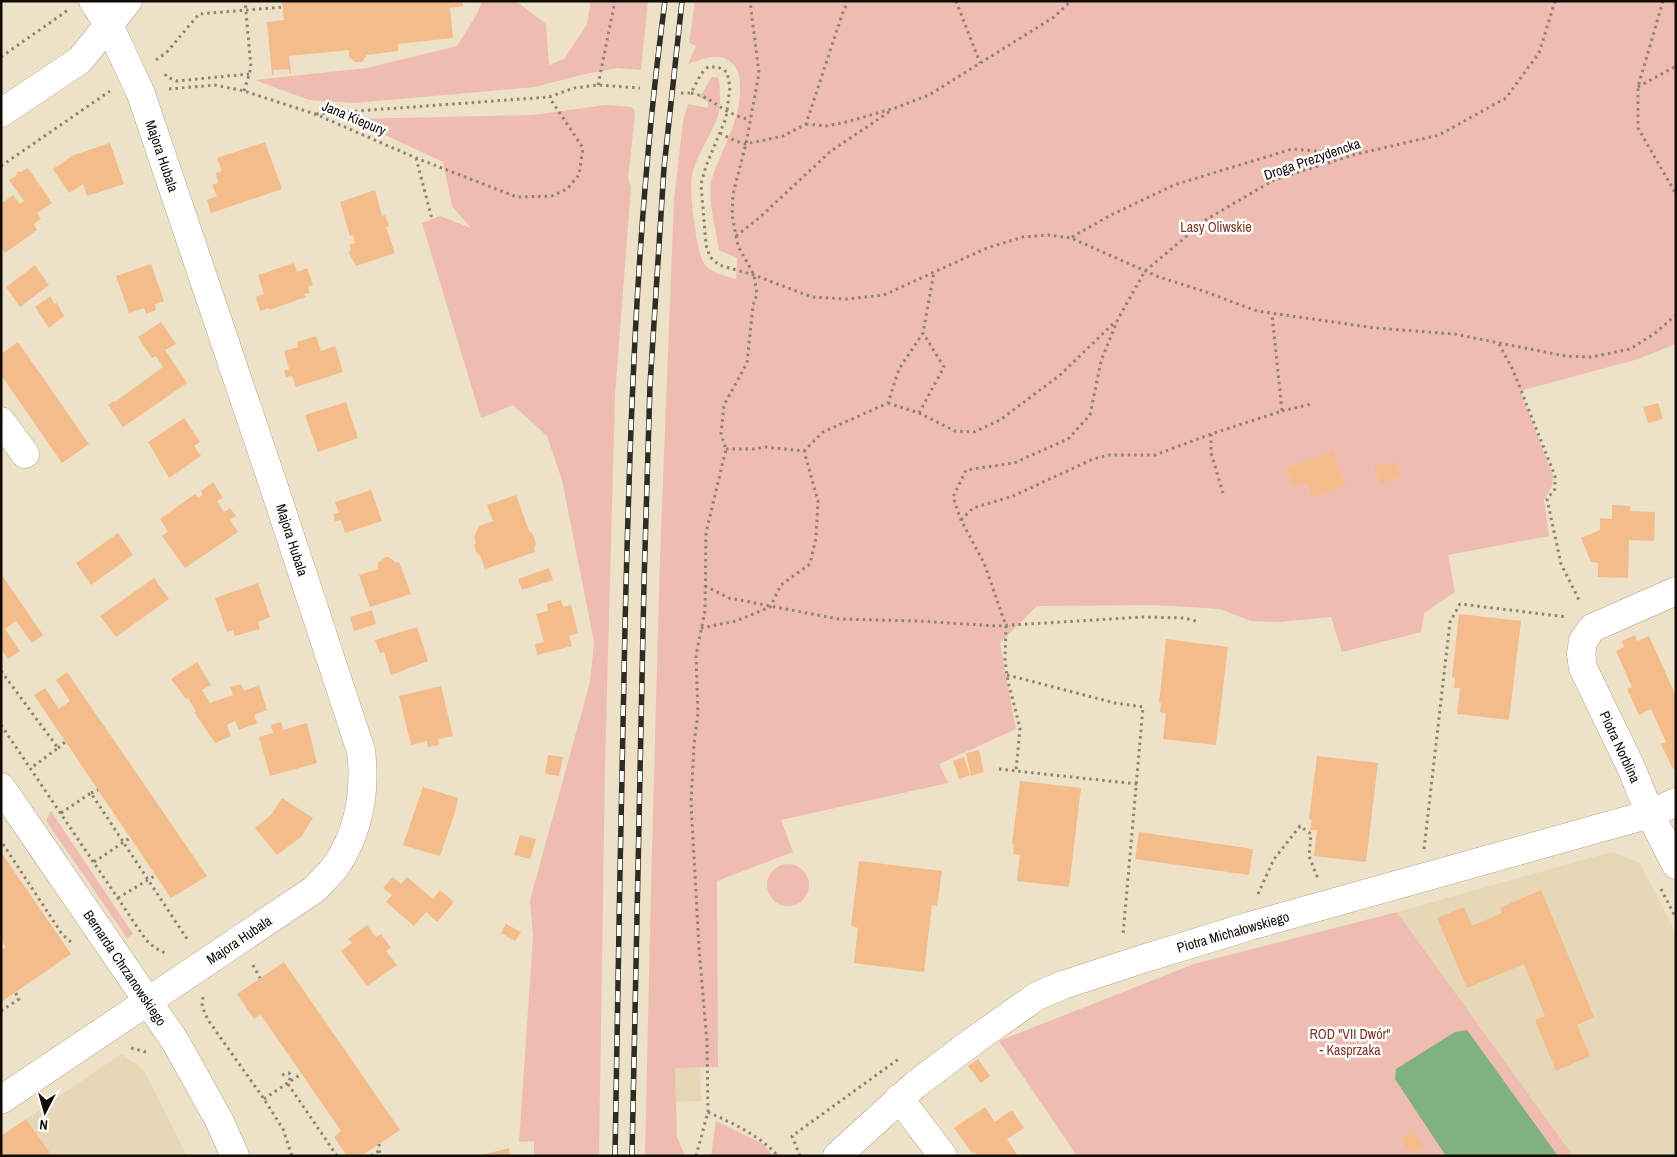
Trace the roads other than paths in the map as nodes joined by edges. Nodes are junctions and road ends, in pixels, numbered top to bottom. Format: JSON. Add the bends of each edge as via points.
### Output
{"nodes":[{"id":1,"x":128,"y":1,"type":"edge"},
{"id":2,"x":84,"y":4,"type":"edge"},
{"id":3,"x":109,"y":24,"type":"junction"},
{"id":4,"x":1,"y":113,"type":"edge"},
{"id":5,"x":1,"y":421,"type":"edge"},
{"id":6,"x":25,"y":454,"type":"dead end"},
{"id":7,"x":1676,"y":591,"type":"edge"},
{"id":8,"x":1,"y":787,"type":"edge"},
{"id":9,"x":1676,"y":802,"type":"edge"},
{"id":10,"x":1650,"y":814,"type":"junction"},
{"id":11,"x":1676,"y":864,"type":"edge"},
{"id":12,"x":148,"y":1001,"type":"junction"},
{"id":13,"x":899,"y":1098,"type":"junction"},
{"id":14,"x":1,"y":1100,"type":"edge"},
{"id":15,"x":234,"y":1156,"type":"edge"},
{"id":16,"x":837,"y":1156,"type":"edge"},
{"id":17,"x":943,"y":1156,"type":"edge"}],
"edges":[{"from":1,"to":3,"type":"street"},
{"from":2,"to":3,"type":"street","name":"Majora Hubala"},
{"from":3,"to":4,"type":"street","via":[[80,60]]},
{"from":3,"to":12,"type":"street","name":"Majora Hubala","via":[[137,85],[277,496],[361,751],[364,775],[362,804],[350,841],[335,866],[315,889]]},
{"from":5,"to":6,"type":"street"},
{"from":7,"to":10,"type":"street","name":"Piotra Norblina","via":[[1583,618],[1583,668]]},
{"from":8,"to":12,"type":"street","name":"Bernarda Chrzanowskiego"},
{"from":9,"to":10,"type":"street","name":"Piotra Michałowskiego"},
{"from":10,"to":11,"type":"street","name":"Piotra Norblina"},
{"from":10,"to":13,"type":"street","name":"Piotra Michałowskiego","via":[[1259,924],[1063,985],[1038,996]]},
{"from":12,"to":14,"type":"street","name":"Majora Hubala"},
{"from":12,"to":15,"type":"street","name":"Bernarda Chrzanowskiego","via":[[175,1040],[219,1120]]},
{"from":13,"to":16,"type":"street","name":"Piotra Michałowskiego"},
{"from":13,"to":17,"type":"street"}]}
